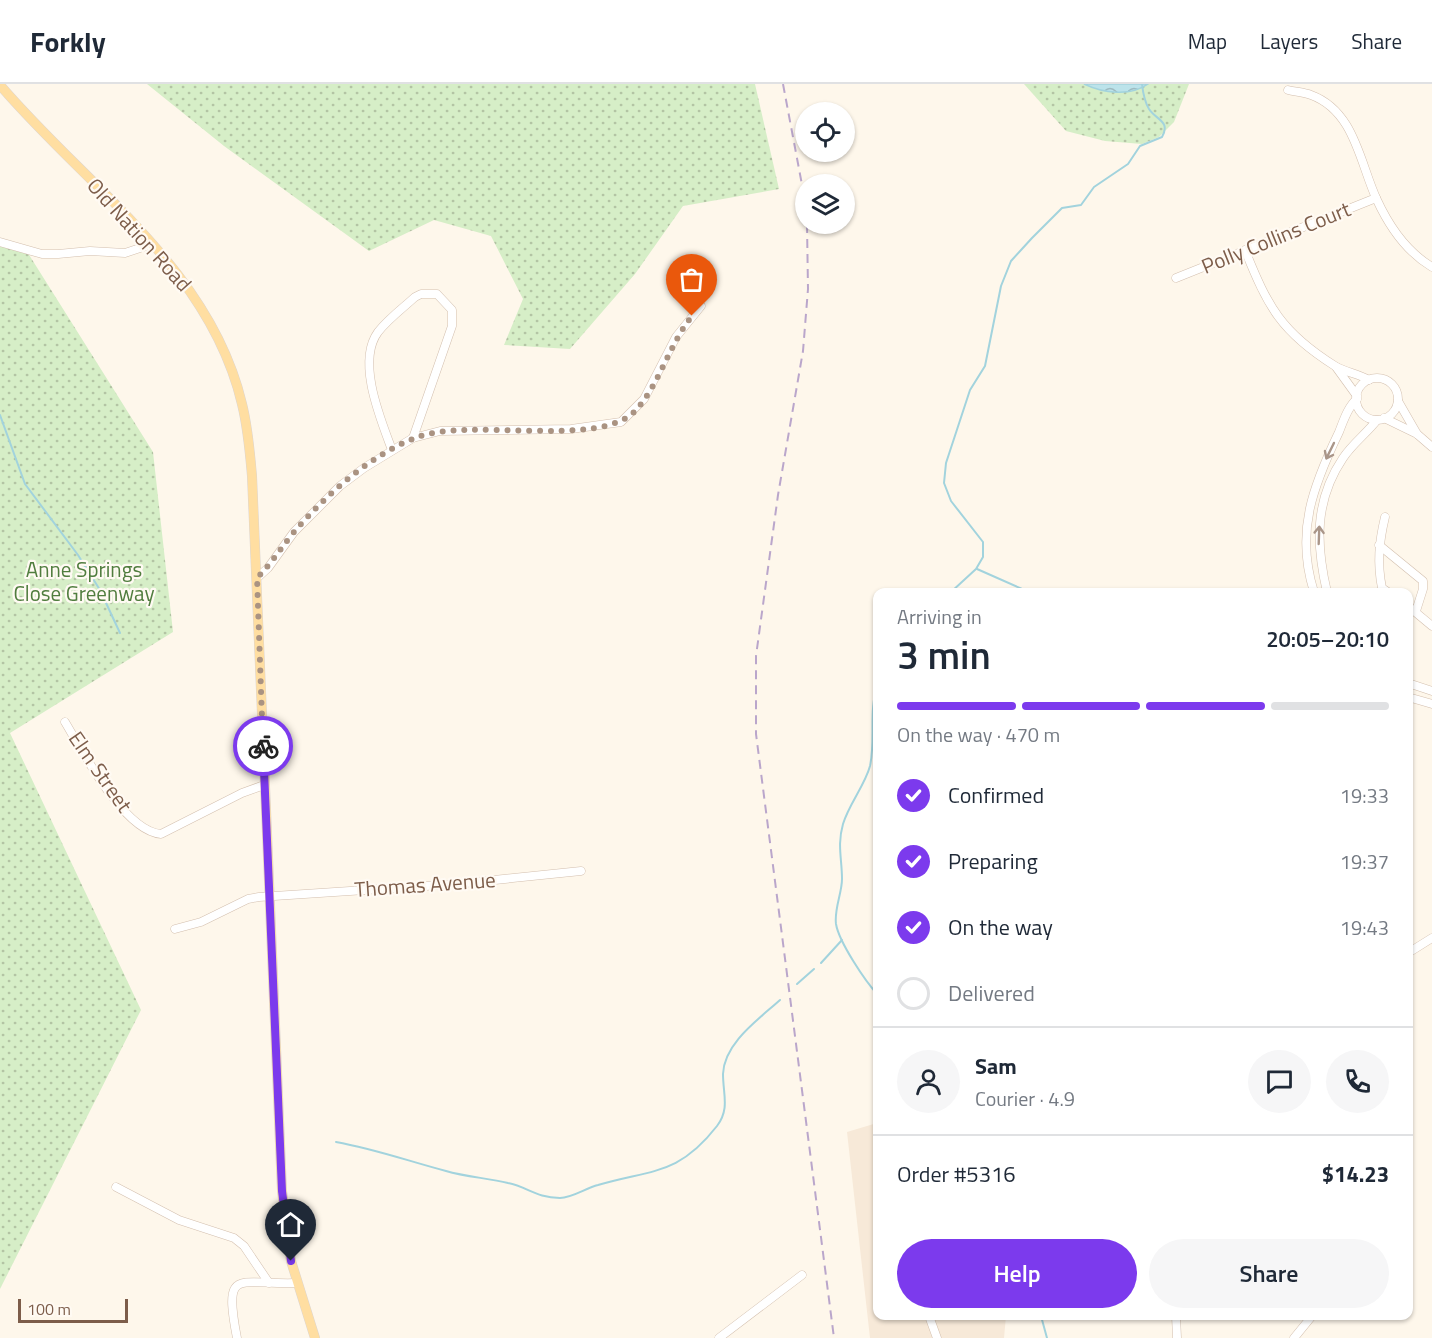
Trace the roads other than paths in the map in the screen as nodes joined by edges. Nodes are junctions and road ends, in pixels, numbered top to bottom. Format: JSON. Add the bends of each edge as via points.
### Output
{"nodes":[{"id":1,"x":0,"y":85,"type":"edge"},
{"id":2,"x":1288,"y":90,"type":"dead end"},
{"id":3,"x":1376,"y":198,"type":"junction"},
{"id":4,"x":0,"y":242,"type":"edge"},
{"id":5,"x":152,"y":244,"type":"junction"},
{"id":6,"x":1245,"y":250,"type":"junction"},
{"id":7,"x":1432,"y":267,"type":"edge"},
{"id":8,"x":1176,"y":278,"type":"dead end"},
{"id":9,"x":701,"y":306,"type":"dead end"},
{"id":10,"x":1336,"y":367,"type":"junction"},
{"id":11,"x":1369,"y":380,"type":"junction"},
{"id":12,"x":1357,"y":398,"type":"junction"},
{"id":13,"x":1398,"y":401,"type":"junction"},
{"id":14,"x":1380,"y":419,"type":"junction"},
{"id":15,"x":1417,"y":434,"type":"junction"},
{"id":16,"x":413,"y":438,"type":"junction"},
{"id":17,"x":1432,"y":447,"type":"edge"},
{"id":18,"x":392,"y":450,"type":"junction"},
{"id":19,"x":1385,"y":517,"type":"dead end"},
{"id":20,"x":1379,"y":545,"type":"junction"},
{"id":21,"x":257,"y":578,"type":"junction"},
{"id":22,"x":1313,"y":588,"type":"edge"},
{"id":23,"x":1326,"y":588,"type":"edge"},
{"id":24,"x":1382,"y":588,"type":"edge"},
{"id":25,"x":1413,"y":606,"type":"edge"},
{"id":26,"x":1413,"y":609,"type":"edge"},
{"id":27,"x":1432,"y":626,"type":"edge"},
{"id":28,"x":1413,"y":688,"type":"edge"},
{"id":29,"x":1432,"y":691,"type":"edge"},
{"id":30,"x":1413,"y":698,"type":"edge"},
{"id":31,"x":1432,"y":704,"type":"edge"},
{"id":32,"x":65,"y":722,"type":"dead end"},
{"id":33,"x":264,"y":785,"type":"junction"},
{"id":34,"x":581,"y":871,"type":"dead end"},
{"id":35,"x":270,"y":896,"type":"junction"},
{"id":36,"x":175,"y":929,"type":"dead end"},
{"id":37,"x":1432,"y":938,"type":"edge"},
{"id":38,"x":1413,"y":950,"type":"edge"},
{"id":39,"x":116,"y":1187,"type":"dead end"},
{"id":40,"x":802,"y":1275,"type":"dead end"},
{"id":41,"x":269,"y":1283,"type":"junction"},
{"id":42,"x":296,"y":1283,"type":"junction"},
{"id":43,"x":930,"y":1320,"type":"edge"},
{"id":44,"x":1176,"y":1320,"type":"edge"},
{"id":45,"x":1309,"y":1320,"type":"edge"},
{"id":46,"x":237,"y":1338,"type":"edge"},
{"id":47,"x":315,"y":1338,"type":"edge"},
{"id":48,"x":719,"y":1338,"type":"edge"},
{"id":49,"x":937,"y":1338,"type":"edge"},
{"id":50,"x":1177,"y":1338,"type":"edge"},
{"id":51,"x":1294,"y":1338,"type":"edge"}],
"edges":[{"from":1,"to":5,"type":"main road","name":"Old Nation Road"},
{"from":2,"to":3,"type":"street","via":[[1312,95],[1338,113]]},
{"from":3,"to":6,"type":"street","name":"Polly Collins Court"},
{"from":3,"to":7,"type":"street","via":[[1403,243]]},
{"from":4,"to":5,"type":"street","via":[[42,254],[90,250],[125,254]]},
{"from":5,"to":21,"type":"main road","name":"Old Nation Road","via":[[190,289],[206,315],[235,380],[248,433]]},
{"from":6,"to":8,"type":"street","name":"Polly Collins Court"},
{"from":6,"to":10,"type":"street","via":[[1275,315]]},
{"from":9,"to":16,"type":"street","via":[[676,337],[644,399],[621,422],[571,429],[440,431]]},
{"from":10,"to":11,"type":"street"},
{"from":10,"to":12,"type":"street"},
{"from":11,"to":12,"type":"street","via":[[1359,388]]},
{"from":11,"to":13,"type":"street","via":[[1377,378],[1391,383]]},
{"from":12,"to":14,"type":"street","via":[[1363,414]]},
{"from":12,"to":22,"type":"street","one_way":true,"via":[[1316,479],[1309,503],[1305,547]]},
{"from":13,"to":14,"type":"street","via":[[1393,413]]},
{"from":13,"to":15,"type":"street"},
{"from":14,"to":15,"type":"street"},
{"from":23,"to":14,"type":"street","one_way":true,"via":[[1317,535],[1332,476],[1344,456]]},
{"from":15,"to":17,"type":"street"},
{"from":16,"to":18,"type":"street"},
{"from":16,"to":18,"type":"street","via":[[453,326],[452,310],[437,294],[415,297],[376,335],[370,351],[372,386]]},
{"from":18,"to":21,"type":"street","via":[[332,494],[294,532]]},
{"from":19,"to":20,"type":"street"},
{"from":20,"to":24,"type":"street"},
{"from":20,"to":25,"type":"street","via":[[1423,581],[1424,589]]},
{"from":21,"to":33,"type":"main road","name":"Old Nation Road"},
{"from":26,"to":27,"type":"street"},
{"from":28,"to":29,"type":"street"},
{"from":30,"to":31,"type":"street"},
{"from":32,"to":33,"type":"street","name":"Elm Street","via":[[105,786],[149,833],[161,834]]},
{"from":33,"to":35,"type":"main road","name":"Old Nation Road"},
{"from":34,"to":35,"type":"street","name":"Thomas Avenue"},
{"from":35,"to":36,"type":"street","name":"Thomas Avenue","via":[[248,899],[201,922]]},
{"from":35,"to":42,"type":"main road","name":"Old Nation Road","via":[[282,1191]]},
{"from":37,"to":38,"type":"street"},
{"from":39,"to":41,"type":"street","via":[[179,1220],[234,1238]]},
{"from":40,"to":48,"type":"street"},
{"from":41,"to":42,"type":"street"},
{"from":41,"to":46,"type":"street","via":[[248,1281],[234,1288],[231,1302]]},
{"from":42,"to":47,"type":"main road","name":"Old Nation Road"},
{"from":43,"to":49,"type":"street"},
{"from":44,"to":50,"type":"street"},
{"from":45,"to":51,"type":"street"}]}
